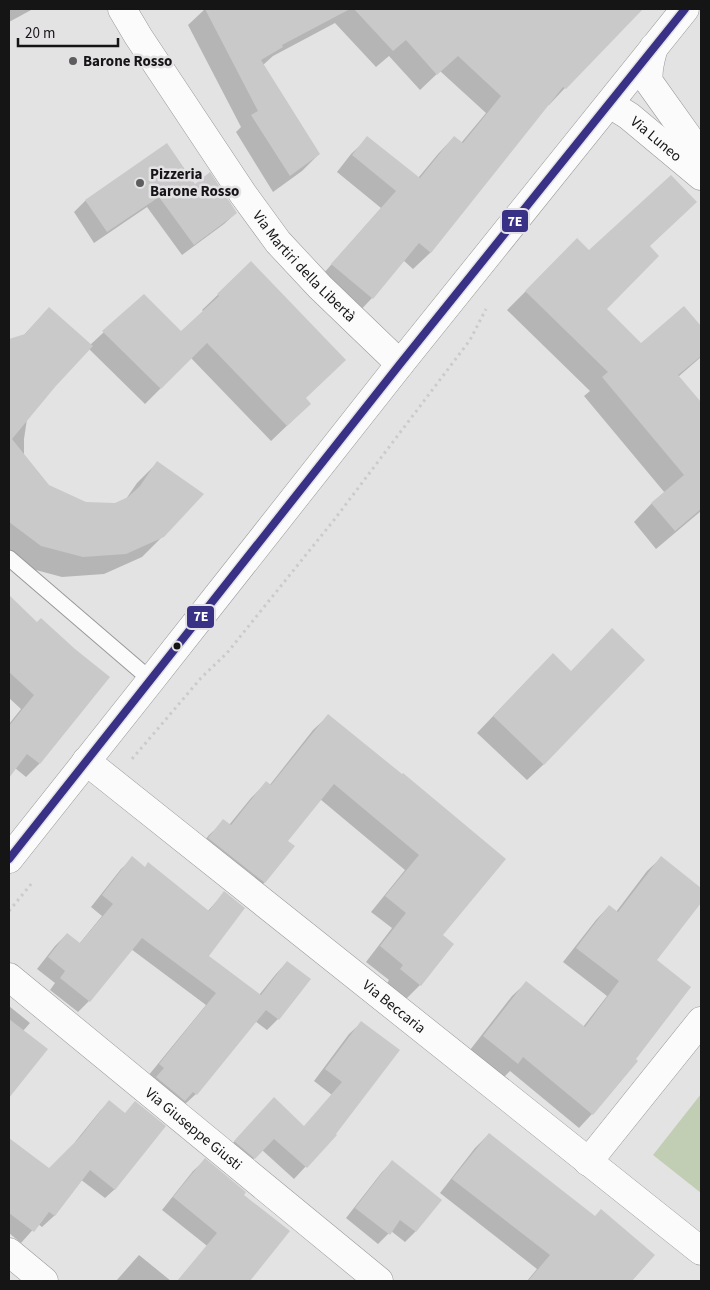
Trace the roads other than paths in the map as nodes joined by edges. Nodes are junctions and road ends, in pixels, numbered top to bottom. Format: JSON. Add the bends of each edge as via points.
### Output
{"nodes":[{"id":1,"x":122,"y":9,"type":"edge"},
{"id":2,"x":685,"y":9,"type":"edge"},
{"id":3,"x":654,"y":47,"type":"junction"},
{"id":4,"x":610,"y":104,"type":"junction"},
{"id":5,"x":701,"y":155,"type":"edge"},
{"id":6,"x":701,"y":176,"type":"edge"},
{"id":7,"x":400,"y":364,"type":"junction"},
{"id":8,"x":9,"y":558,"type":"edge"},
{"id":9,"x":151,"y":680,"type":"junction"},
{"id":10,"x":86,"y":762,"type":"junction"},
{"id":11,"x":9,"y":858,"type":"edge"},
{"id":12,"x":9,"y":977,"type":"edge"},
{"id":13,"x":701,"y":1022,"type":"edge"},
{"id":14,"x":588,"y":1162,"type":"junction"},
{"id":15,"x":701,"y":1251,"type":"edge"},
{"id":16,"x":9,"y":1252,"type":"edge"},
{"id":17,"x":44,"y":1281,"type":"edge"},
{"id":18,"x":379,"y":1281,"type":"edge"}],
"edges":[{"from":1,"to":7,"type":"street","name":"Via Martiri della Libertà","via":[[278,242]]},
{"from":2,"to":3,"type":"street"},
{"from":3,"to":4,"type":"street"},
{"from":3,"to":5,"type":"street","name":"Via Luneo","via":[[649,82]]},
{"from":4,"to":6,"type":"street","name":"Via Luneo"},
{"from":4,"to":7,"type":"street"},
{"from":7,"to":9,"type":"street"},
{"from":8,"to":9,"type":"lane"},
{"from":9,"to":10,"type":"street"},
{"from":10,"to":11,"type":"street"},
{"from":10,"to":14,"type":"street","name":"Via Beccaria"},
{"from":12,"to":18,"type":"street","name":"Via Giuseppe Giusti"},
{"from":13,"to":14,"type":"street"},
{"from":14,"to":15,"type":"street","name":"Via Beccaria"},
{"from":16,"to":17,"type":"street"}]}
